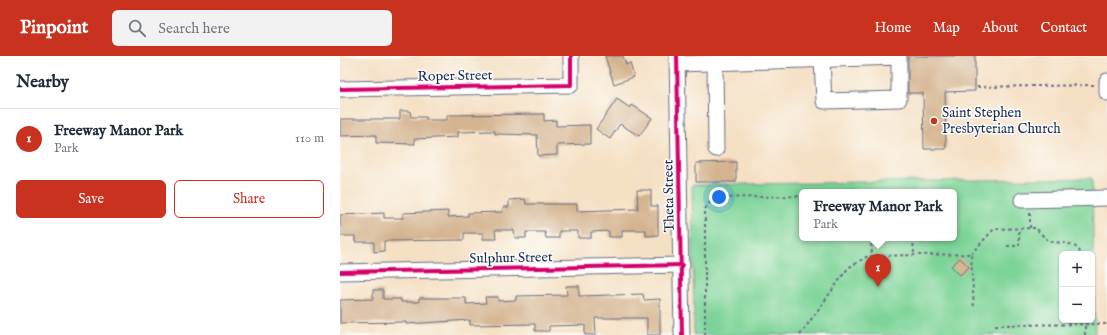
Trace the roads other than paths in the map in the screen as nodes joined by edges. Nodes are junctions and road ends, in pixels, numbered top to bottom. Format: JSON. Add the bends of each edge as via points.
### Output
{"nodes":[{"id":1,"x":571,"y":56,"type":"edge"},
{"id":2,"x":677,"y":60,"type":"edge"},
{"id":3,"x":822,"y":60,"type":"junction"},
{"id":4,"x":715,"y":63,"type":"junction"},
{"id":5,"x":1107,"y":81,"type":"edge"},
{"id":6,"x":1107,"y":84,"type":"edge"},
{"id":7,"x":340,"y":89,"type":"edge"},
{"id":8,"x":1107,"y":93,"type":"edge"},
{"id":9,"x":716,"y":149,"type":"dead end"},
{"id":10,"x":1107,"y":198,"type":"edge"},
{"id":11,"x":1022,"y":200,"type":"dead end"},
{"id":12,"x":682,"y":266,"type":"junction"},
{"id":13,"x":340,"y":272,"type":"edge"},
{"id":14,"x":682,"y":335,"type":"edge"}],
"edges":[{"from":1,"to":7,"type":"street","name":"Roper Street","via":[[571,85]]},
{"from":2,"to":4,"type":"street"},
{"from":2,"to":12,"type":"street","name":"Theta Street"},
{"from":3,"to":3,"type":"street","via":[[899,57],[899,99],[824,101]]},
{"from":3,"to":4,"type":"street"},
{"from":4,"to":9,"type":"street"},
{"from":5,"to":6,"type":"street"},
{"from":6,"to":8,"type":"street"},
{"from":10,"to":11,"type":"street"},
{"from":12,"to":13,"type":"street","name":"Sulphur Street"},
{"from":12,"to":14,"type":"street","name":"Theta Street"}]}
